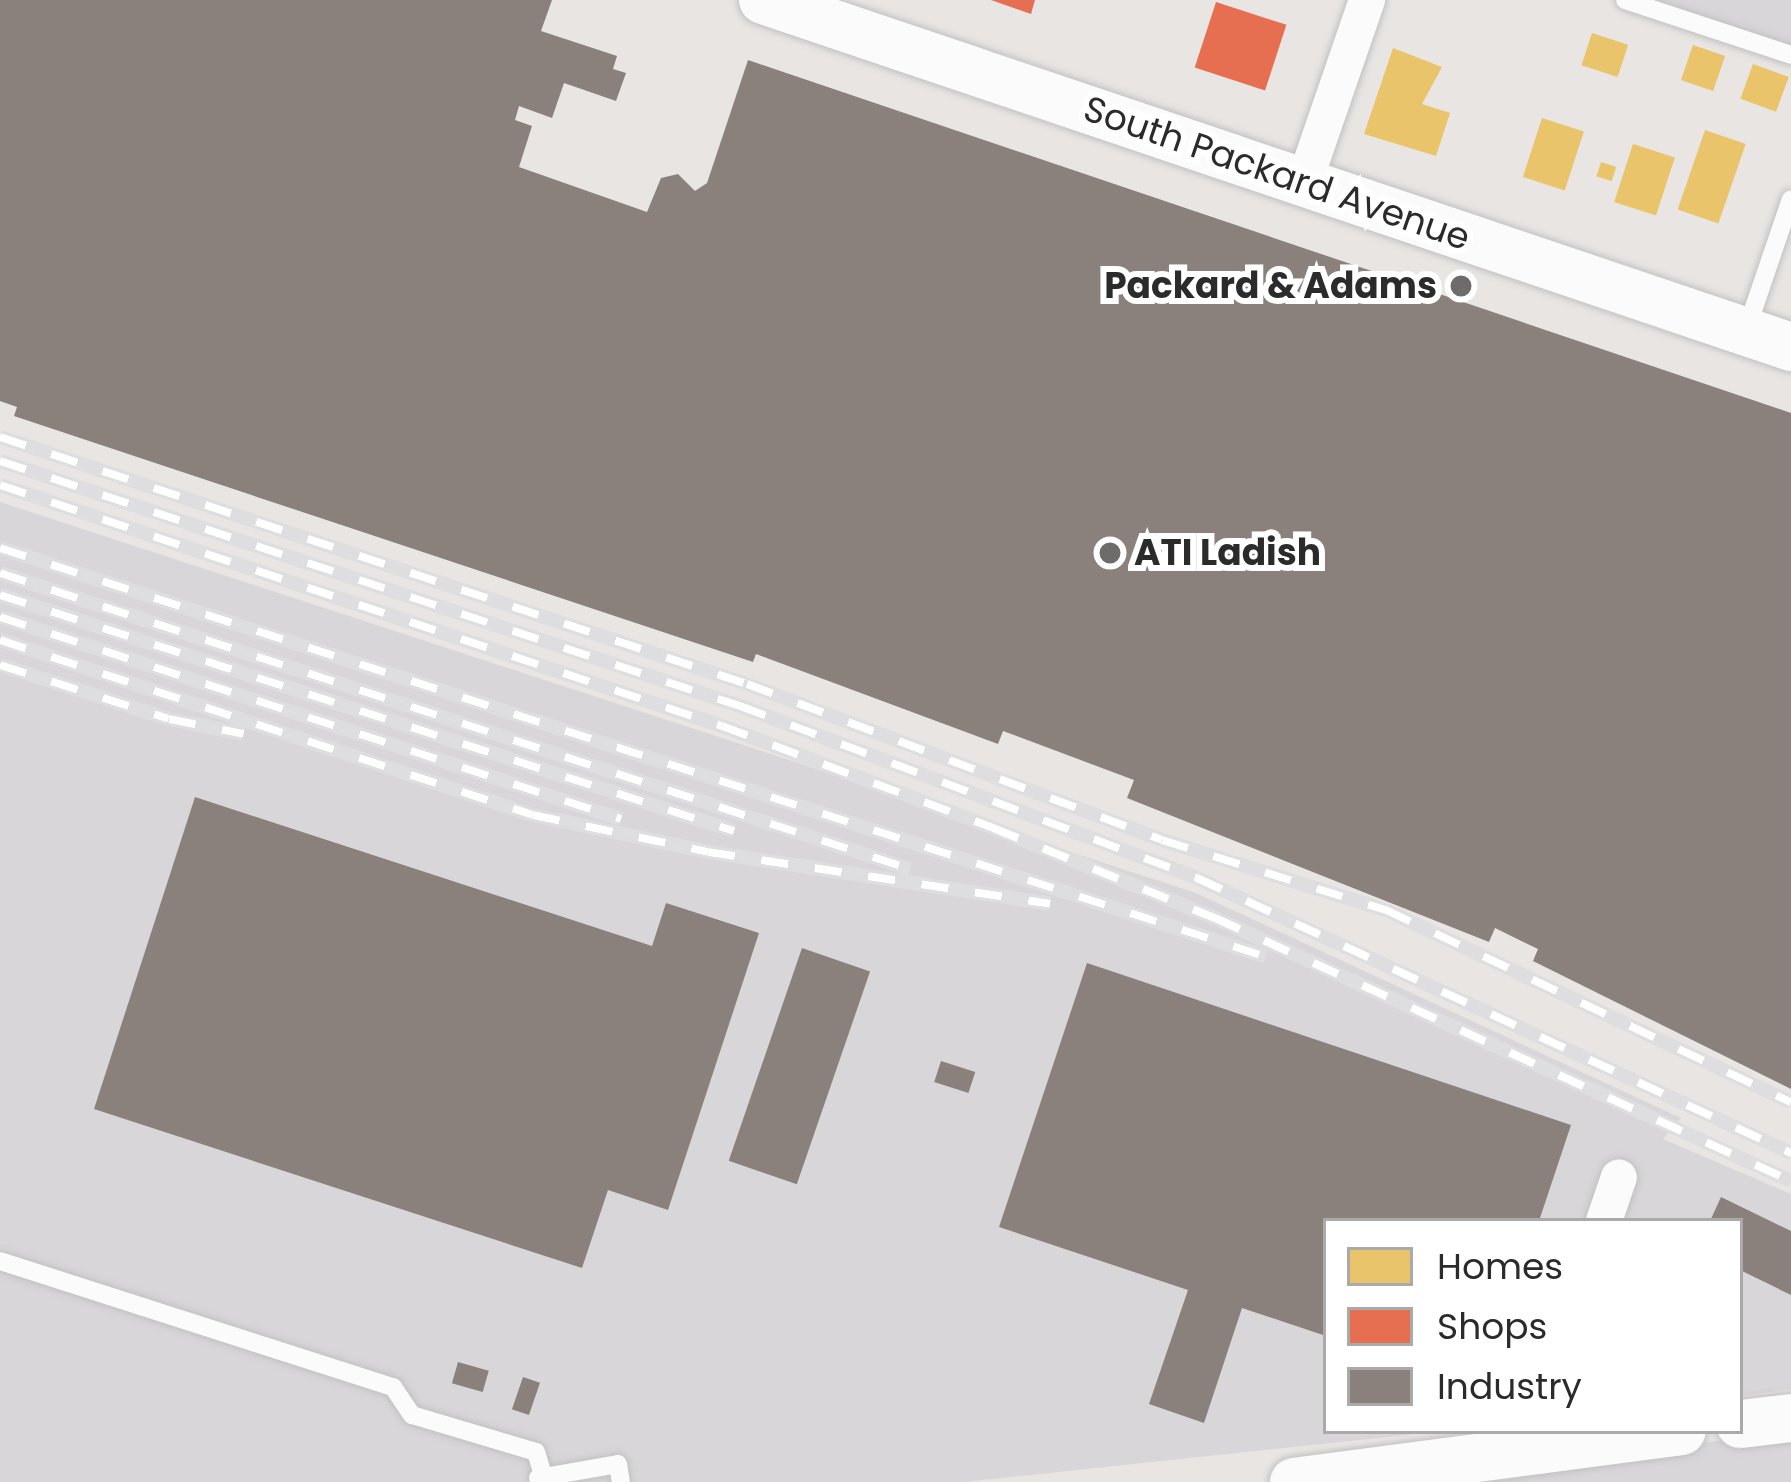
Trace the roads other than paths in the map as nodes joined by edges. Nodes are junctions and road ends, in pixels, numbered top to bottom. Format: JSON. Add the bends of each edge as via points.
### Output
{"nodes":[{"id":1,"x":763,"y":0,"type":"edge"},
{"id":2,"x":1367,"y":0,"type":"edge"},
{"id":3,"x":1625,"y":0,"type":"edge"},
{"id":4,"x":829,"y":10,"type":"edge"},
{"id":5,"x":1791,"y":56,"type":"edge"},
{"id":6,"x":1304,"y":183,"type":"junction"},
{"id":7,"x":1791,"y":200,"type":"edge"},
{"id":8,"x":1769,"y":339,"type":"edge"},
{"id":9,"x":1619,"y":1178,"type":"dead end"},
{"id":10,"x":1605,"y":1218,"type":"edge"},
{"id":11,"x":0,"y":1261,"type":"edge"},
{"id":12,"x":1791,"y":1418,"type":"edge"},
{"id":13,"x":1743,"y":1424,"type":"edge"},
{"id":14,"x":1662,"y":1434,"type":"edge"},
{"id":15,"x":1525,"y":1454,"type":"edge"},
{"id":16,"x":538,"y":1477,"type":"edge"},
{"id":17,"x":621,"y":1482,"type":"edge"},
{"id":18,"x":1294,"y":1482,"type":"edge"}],
"edges":[{"from":1,"to":4,"type":"street","name":"South Packard Avenue"},
{"from":2,"to":6,"type":"street"},
{"from":3,"to":5,"type":"lane"},
{"from":4,"to":6,"type":"street","name":"South Packard Avenue"},
{"from":6,"to":8,"type":"street","name":"South Packard Avenue"},
{"from":7,"to":8,"type":"lane"},
{"from":9,"to":10,"type":"street"},
{"from":11,"to":16,"type":"lane","via":[[393,1387],[412,1415],[536,1452]]},
{"from":12,"to":13,"type":"street"},
{"from":14,"to":15,"type":"street"},
{"from":15,"to":18,"type":"street"},
{"from":16,"to":17,"type":"lane","via":[[618,1464]]}]}
